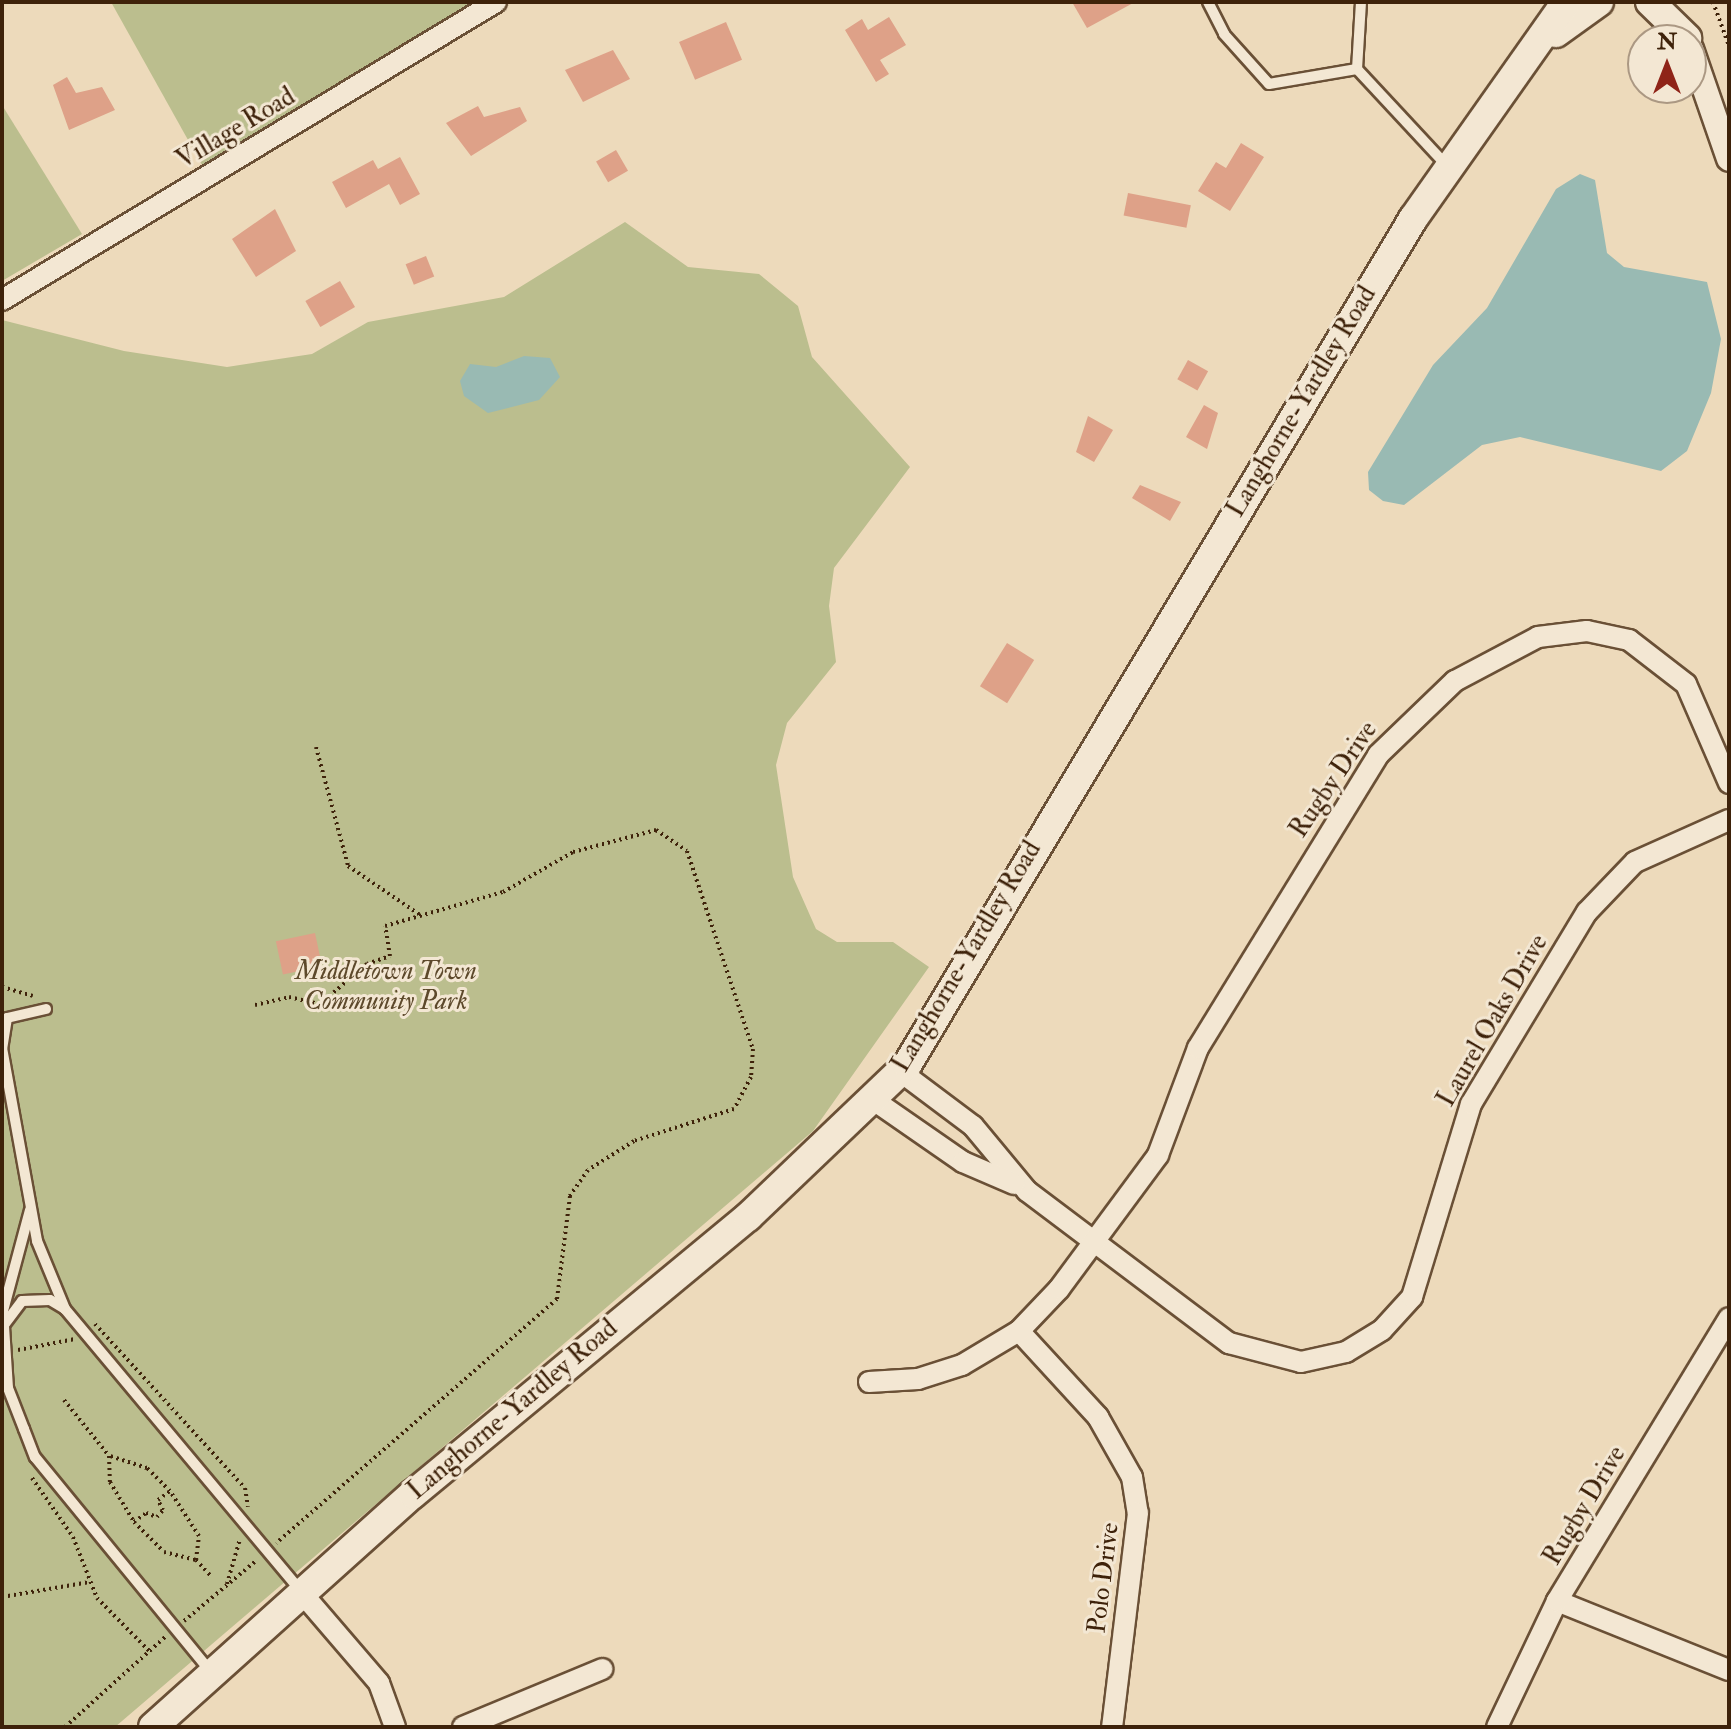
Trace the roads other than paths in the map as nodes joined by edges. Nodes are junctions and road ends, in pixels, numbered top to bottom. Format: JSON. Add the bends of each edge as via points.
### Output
{"nodes":[{"id":1,"x":496,"y":2,"type":"edge"},
{"id":2,"x":1208,"y":2,"type":"edge"},
{"id":3,"x":1361,"y":2,"type":"edge"},
{"id":4,"x":1566,"y":2,"type":"edge"},
{"id":5,"x":1599,"y":2,"type":"edge"},
{"id":6,"x":1650,"y":2,"type":"edge"},
{"id":7,"x":1675,"y":2,"type":"edge"},
{"id":8,"x":1671,"y":24,"type":"edge"},
{"id":9,"x":1683,"y":24,"type":"edge"},
{"id":10,"x":1525,"y":59,"type":"junction"},
{"id":11,"x":1357,"y":69,"type":"junction"},
{"id":12,"x":1707,"y":95,"type":"edge"},
{"id":13,"x":1729,"y":159,"type":"edge"},
{"id":14,"x":1447,"y":166,"type":"junction"},
{"id":15,"x":2,"y":300,"type":"edge"},
{"id":16,"x":1729,"y":783,"type":"edge"},
{"id":17,"x":1729,"y":820,"type":"edge"},
{"id":18,"x":46,"y":1009,"type":"road end"},
{"id":19,"x":901,"y":1072,"type":"junction"},
{"id":20,"x":875,"y":1101,"type":"junction"},
{"id":21,"x":1027,"y":1191,"type":"junction"},
{"id":22,"x":31,"y":1205,"type":"junction"},
{"id":23,"x":1094,"y":1242,"type":"junction"},
{"id":24,"x":65,"y":1309,"type":"junction"},
{"id":25,"x":1729,"y":1318,"type":"edge"},
{"id":26,"x":4,"y":1325,"type":"edge"},
{"id":27,"x":1019,"y":1331,"type":"junction"},
{"id":28,"x":869,"y":1382,"type":"dead end"},
{"id":29,"x":301,"y":1592,"type":"junction"},
{"id":30,"x":1557,"y":1601,"type":"junction"},
{"id":31,"x":602,"y":1669,"type":"dead end"},
{"id":32,"x":1729,"y":1670,"type":"edge"},
{"id":33,"x":213,"y":1674,"type":"junction"},
{"id":34,"x":153,"y":1727,"type":"edge"},
{"id":35,"x":395,"y":1727,"type":"edge"},
{"id":36,"x":463,"y":1727,"type":"edge"},
{"id":37,"x":1112,"y":1727,"type":"edge"},
{"id":38,"x":1497,"y":1727,"type":"edge"}],
"edges":[{"from":1,"to":15,"type":"street","name":"Village Road"},
{"from":2,"to":11,"type":"lane","via":[[1224,34],[1269,84]]},
{"from":3,"to":11,"type":"lane"},
{"from":4,"to":10,"type":"main road","name":"Langhorne-Yardley Road"},
{"from":5,"to":10,"type":"main road"},
{"from":6,"to":8,"type":"main road"},
{"from":7,"to":9,"type":"street"},
{"from":10,"to":14,"type":"main road","name":"Langhorne-Yardley Road"},
{"from":11,"to":14,"type":"lane"},
{"from":12,"to":13,"type":"street"},
{"from":14,"to":19,"type":"main road","name":"Langhorne-Yardley Road"},
{"from":16,"to":23,"type":"street","name":"Rugby Drive","via":[[1686,684],[1629,640],[1587,631],[1538,637],[1437,695],[1378,755],[1340,813],[1198,1048],[1158,1155]]},
{"from":17,"to":23,"type":"street","name":"Laurel Oaks Drive","via":[[1635,862],[1587,912],[1471,1104],[1412,1297],[1363,1343],[1301,1362],[1248,1352]]},
{"from":18,"to":22,"type":"lane","via":[[7,1018],[2,1048]]},
{"from":19,"to":20,"type":"main road","name":"Langhorne-Yardley Road"},
{"from":19,"to":21,"type":"street","name":"Laurel Oaks Drive","via":[[973,1126]]},
{"from":20,"to":21,"type":"street","name":"Laurel Oaks Drive","via":[[963,1162]]},
{"from":20,"to":29,"type":"main road","name":"Langhorne-Yardley Road","via":[[748,1217]]},
{"from":21,"to":23,"type":"street","name":"Laurel Oaks Drive"},
{"from":22,"to":24,"type":"lane","via":[[37,1241]]},
{"from":22,"to":26,"type":"lane"},
{"from":23,"to":27,"type":"street","name":"Rugby Drive"},
{"from":24,"to":26,"type":"lane","via":[[50,1300],[22,1301]]},
{"from":24,"to":29,"type":"lane","via":[[109,1367],[270,1548]]},
{"from":25,"to":30,"type":"street","name":"Rugby Drive"},
{"from":26,"to":33,"type":"lane","via":[[8,1388],[35,1457]]},
{"from":27,"to":28,"type":"street","via":[[944,1372]]},
{"from":27,"to":37,"type":"street","name":"Polo Drive","via":[[1098,1417],[1132,1477],[1138,1513]]},
{"from":29,"to":33,"type":"main road","name":"Langhorne-Yardley Road"},
{"from":29,"to":35,"type":"street","via":[[379,1683]]},
{"from":30,"to":32,"type":"street"},
{"from":30,"to":38,"type":"street","name":"Rugby Drive"},
{"from":31,"to":36,"type":"street"},
{"from":33,"to":34,"type":"main road","name":"Langhorne-Yardley Road"}]}
